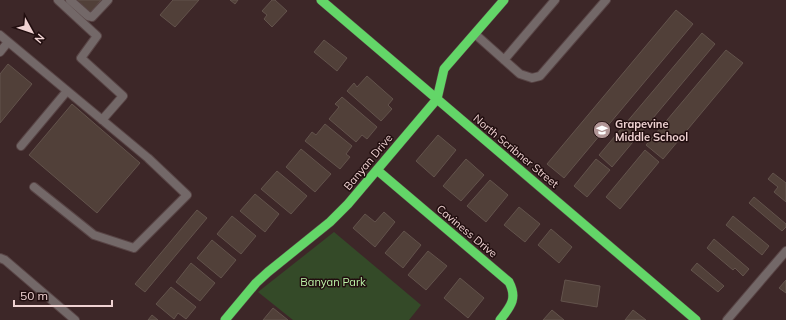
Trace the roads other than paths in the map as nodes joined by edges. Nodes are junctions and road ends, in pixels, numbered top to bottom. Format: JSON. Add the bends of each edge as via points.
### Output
{"nodes":[{"id":1,"x":58,"y":0,"type":"edge"},
{"id":2,"x":70,"y":0,"type":"edge"},
{"id":3,"x":108,"y":0,"type":"edge"},
{"id":4,"x":321,"y":0,"type":"edge"},
{"id":5,"x":504,"y":0,"type":"edge"},
{"id":6,"x":555,"y":0,"type":"edge"},
{"id":7,"x":606,"y":0,"type":"edge"},
{"id":8,"x":474,"y":34,"type":"junction"},
{"id":9,"x":0,"y":35,"type":"edge"},
{"id":10,"x":8,"y":42,"type":"junction"},
{"id":11,"x":0,"y":52,"type":"edge"},
{"id":12,"x":504,"y":60,"type":"junction"},
{"id":13,"x":67,"y":91,"type":"junction"},
{"id":14,"x":437,"y":99,"type":"junction"},
{"id":15,"x":102,"y":120,"type":"junction"},
{"id":16,"x":21,"y":146,"type":"dead end"},
{"id":17,"x":377,"y":170,"type":"junction"},
{"id":18,"x":34,"y":187,"type":"dead end"},
{"id":19,"x":786,"y":251,"type":"edge"},
{"id":20,"x":0,"y":258,"type":"edge"},
{"id":21,"x":74,"y":320,"type":"edge"},
{"id":22,"x":225,"y":320,"type":"edge"},
{"id":23,"x":500,"y":320,"type":"edge"},
{"id":24,"x":696,"y":320,"type":"edge"},
{"id":25,"x":728,"y":320,"type":"edge"}],
"edges":[{"from":1,"to":15,"type":"lane","via":[[97,36],[80,58],[124,96]]},
{"from":2,"to":3,"type":"lane","via":[[92,17]]},
{"from":4,"to":14,"type":"street","name":"North Scribner Street"},
{"from":5,"to":8,"type":"street","name":"Banyan Drive"},
{"from":6,"to":12,"type":"lane"},
{"from":7,"to":12,"type":"lane","via":[[540,76],[532,78],[520,74]]},
{"from":8,"to":12,"type":"lane"},
{"from":8,"to":14,"type":"street","name":"Banyan Drive","via":[[444,69]]},
{"from":9,"to":10,"type":"lane"},
{"from":10,"to":11,"type":"lane"},
{"from":10,"to":13,"type":"lane"},
{"from":13,"to":15,"type":"lane"},
{"from":13,"to":16,"type":"lane"},
{"from":14,"to":17,"type":"street","name":"Banyan Drive"},
{"from":14,"to":24,"type":"street","name":"North Scribner Street"},
{"from":15,"to":18,"type":"lane","via":[[187,195],[134,248],[94,234]]},
{"from":17,"to":22,"type":"street","name":"Banyan Drive","via":[[330,222],[256,283]]},
{"from":17,"to":23,"type":"street","name":"Caviness Drive","via":[[509,282],[514,289],[514,298]]},
{"from":19,"to":25,"type":"lane"},
{"from":20,"to":21,"type":"lane"}]}
